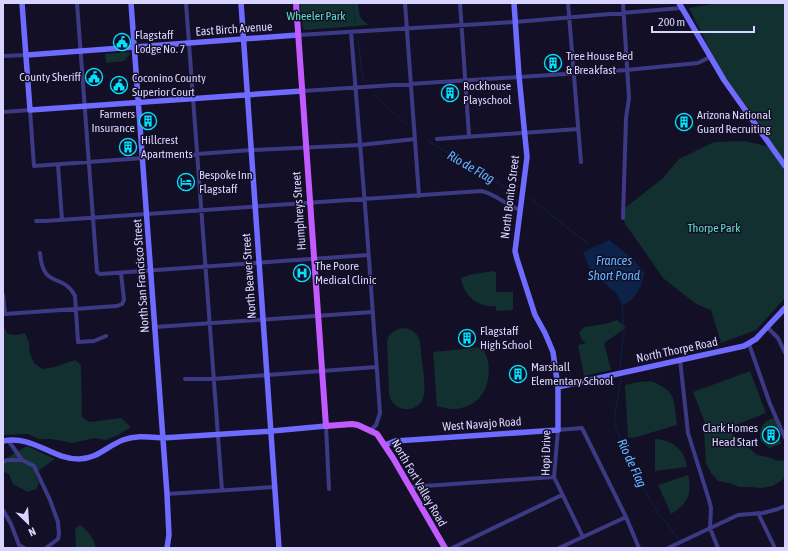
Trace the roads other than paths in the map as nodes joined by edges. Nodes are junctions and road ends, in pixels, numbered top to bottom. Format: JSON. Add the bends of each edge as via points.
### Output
{"nodes":[{"id":1,"x":22,"y":3,"type":"edge"},
{"id":2,"x":77,"y":3,"type":"edge"},
{"id":3,"x":131,"y":3,"type":"edge"},
{"id":4,"x":186,"y":3,"type":"edge"},
{"id":5,"x":241,"y":3,"type":"edge"},
{"id":6,"x":296,"y":3,"type":"edge"},
{"id":7,"x":405,"y":3,"type":"edge"},
{"id":8,"x":460,"y":3,"type":"edge"},
{"id":9,"x":514,"y":3,"type":"edge"},
{"id":10,"x":568,"y":3,"type":"edge"},
{"id":11,"x":623,"y":3,"type":"edge"},
{"id":12,"x":680,"y":6,"type":"edge"},
{"id":13,"x":624,"y":13,"type":"junction"},
{"id":14,"x":569,"y":17,"type":"junction"},
{"id":15,"x":515,"y":22,"type":"junction"},
{"id":16,"x":461,"y":24,"type":"junction"},
{"id":17,"x":406,"y":28,"type":"junction"},
{"id":18,"x":351,"y":32,"type":"junction"},
{"id":19,"x":298,"y":35,"type":"junction"},
{"id":20,"x":244,"y":39,"type":"junction"},
{"id":21,"x":189,"y":43,"type":"junction"},
{"id":22,"x":134,"y":47,"type":"junction"},
{"id":23,"x":80,"y":51,"type":"junction"},
{"id":24,"x":26,"y":55,"type":"junction"},
{"id":25,"x":3,"y":56,"type":"edge"},
{"id":26,"x":710,"y":57,"type":"junction"},
{"id":27,"x":627,"y":70,"type":"junction"},
{"id":28,"x":573,"y":73,"type":"junction"},
{"id":29,"x":519,"y":76,"type":"junction"},
{"id":30,"x":466,"y":80,"type":"junction"},
{"id":31,"x":411,"y":84,"type":"junction"},
{"id":32,"x":356,"y":88,"type":"junction"},
{"id":33,"x":302,"y":91,"type":"junction"},
{"id":34,"x":248,"y":95,"type":"junction"},
{"id":35,"x":193,"y":99,"type":"junction"},
{"id":36,"x":138,"y":102,"type":"junction"},
{"id":37,"x":84,"y":106,"type":"junction"},
{"id":38,"x":30,"y":110,"type":"junction"},
{"id":39,"x":3,"y":112,"type":"edge"},
{"id":40,"x":578,"y":129,"type":"junction"},
{"id":41,"x":524,"y":133,"type":"junction"},
{"id":42,"x":469,"y":136,"type":"junction"},
{"id":43,"x":437,"y":138,"type":"dead end"},
{"id":44,"x":414,"y":139,"type":"junction"},
{"id":45,"x":360,"y":145,"type":"junction"},
{"id":46,"x":306,"y":147,"type":"junction"},
{"id":47,"x":252,"y":150,"type":"junction"},
{"id":48,"x":197,"y":154,"type":"junction"},
{"id":49,"x":143,"y":158,"type":"junction"},
{"id":50,"x":581,"y":162,"type":"dead end"},
{"id":51,"x":89,"y":163,"type":"junction"},
{"id":52,"x":58,"y":165,"type":"junction"},
{"id":53,"x":785,"y":166,"type":"edge"},
{"id":54,"x":419,"y":196,"type":"junction"},
{"id":55,"x":364,"y":200,"type":"junction"},
{"id":56,"x":310,"y":202,"type":"junction"},
{"id":57,"x":256,"y":206,"type":"junction"},
{"id":58,"x":201,"y":210,"type":"junction"},
{"id":59,"x":521,"y":210,"type":"junction"},
{"id":60,"x":147,"y":214,"type":"junction"},
{"id":61,"x":93,"y":218,"type":"junction"},
{"id":62,"x":623,"y":218,"type":"dead end"},
{"id":63,"x":62,"y":220,"type":"junction"},
{"id":64,"x":36,"y":221,"type":"dead end"},
{"id":65,"x":40,"y":253,"type":"dead end"},
{"id":66,"x":368,"y":255,"type":"junction"},
{"id":67,"x":314,"y":259,"type":"junction"},
{"id":68,"x":259,"y":262,"type":"junction"},
{"id":69,"x":205,"y":267,"type":"junction"},
{"id":70,"x":151,"y":271,"type":"junction"},
{"id":71,"x":122,"y":272,"type":"junction"},
{"id":72,"x":3,"y":295,"type":"edge"},
{"id":73,"x":785,"y":308,"type":"edge"},
{"id":74,"x":77,"y":309,"type":"junction"},
{"id":75,"x":372,"y":312,"type":"junction"},
{"id":76,"x":318,"y":315,"type":"junction"},
{"id":77,"x":263,"y":319,"type":"junction"},
{"id":78,"x":209,"y":322,"type":"junction"},
{"id":79,"x":155,"y":327,"type":"junction"},
{"id":80,"x":767,"y":327,"type":"junction"},
{"id":81,"x":106,"y":336,"type":"dead end"},
{"id":82,"x":749,"y":344,"type":"junction"},
{"id":83,"x":785,"y":353,"type":"edge"},
{"id":84,"x":680,"y":360,"type":"junction"},
{"id":85,"x":376,"y":367,"type":"junction"},
{"id":86,"x":322,"y":370,"type":"junction"},
{"id":87,"x":267,"y":375,"type":"junction"},
{"id":88,"x":185,"y":379,"type":"dead end"},
{"id":89,"x":213,"y":379,"type":"junction"},
{"id":90,"x":558,"y":387,"type":"junction"},
{"id":91,"x":326,"y":426,"type":"junction"},
{"id":92,"x":371,"y":430,"type":"junction"},
{"id":93,"x":558,"y":430,"type":"junction"},
{"id":94,"x":272,"y":432,"type":"junction"},
{"id":95,"x":218,"y":435,"type":"junction"},
{"id":96,"x":162,"y":438,"type":"junction"},
{"id":97,"x":785,"y":438,"type":"edge"},
{"id":98,"x":6,"y":441,"type":"edge"},
{"id":99,"x":384,"y":445,"type":"junction"},
{"id":100,"x":22,"y":460,"type":"junction"},
{"id":101,"x":3,"y":462,"type":"edge"},
{"id":102,"x":554,"y":477,"type":"junction"},
{"id":103,"x":274,"y":487,"type":"junction"},
{"id":104,"x":410,"y":487,"type":"junction"},
{"id":105,"x":329,"y":489,"type":"dead end"},
{"id":106,"x":222,"y":490,"type":"junction"},
{"id":107,"x":167,"y":494,"type":"junction"},
{"id":108,"x":562,"y":495,"type":"junction"},
{"id":109,"x":785,"y":506,"type":"edge"},
{"id":110,"x":3,"y":510,"type":"edge"},
{"id":111,"x":758,"y":513,"type":"junction"},
{"id":112,"x":626,"y":517,"type":"junction"},
{"id":113,"x":710,"y":528,"type":"junction"},
{"id":114,"x":583,"y":536,"type":"junction"},
{"id":115,"x":24,"y":548,"type":"edge"},
{"id":116,"x":46,"y":548,"type":"edge"},
{"id":117,"x":167,"y":548,"type":"edge"},
{"id":118,"x":279,"y":548,"type":"edge"},
{"id":119,"x":444,"y":548,"type":"edge"},
{"id":120,"x":452,"y":548,"type":"edge"},
{"id":121,"x":559,"y":548,"type":"edge"},
{"id":122,"x":639,"y":548,"type":"edge"},
{"id":123,"x":668,"y":548,"type":"edge"},
{"id":124,"x":718,"y":548,"type":"edge"},
{"id":125,"x":775,"y":548,"type":"edge"}],
"edges":[{"from":1,"to":24,"type":"street"},
{"from":2,"to":23,"type":"street"},
{"from":3,"to":22,"type":"street","name":"North San Francisco Street"},
{"from":4,"to":21,"type":"street"},
{"from":5,"to":20,"type":"street","name":"North Beaver Street"},
{"from":6,"to":19,"type":"main road","name":"Humphreys Street"},
{"from":7,"to":17,"type":"street"},
{"from":8,"to":16,"type":"street"},
{"from":9,"to":15,"type":"street","name":"North Bonito Street"},
{"from":10,"to":14,"type":"street"},
{"from":11,"to":13,"type":"street"},
{"from":12,"to":13,"type":"street"},
{"from":12,"to":26,"type":"street"},
{"from":13,"to":14,"type":"street"},
{"from":13,"to":27,"type":"street"},
{"from":14,"to":15,"type":"street"},
{"from":14,"to":28,"type":"street"},
{"from":15,"to":16,"type":"street"},
{"from":15,"to":29,"type":"street","name":"North Bonito Street"},
{"from":16,"to":17,"type":"street"},
{"from":16,"to":30,"type":"street"},
{"from":17,"to":18,"type":"street"},
{"from":17,"to":31,"type":"street"},
{"from":18,"to":19,"type":"street"},
{"from":18,"to":32,"type":"street"},
{"from":19,"to":20,"type":"street","name":"East Birch Avenue"},
{"from":19,"to":33,"type":"main road","name":"Humphreys Street"},
{"from":20,"to":21,"type":"street","name":"East Birch Avenue"},
{"from":20,"to":34,"type":"street","name":"North Beaver Street"},
{"from":21,"to":22,"type":"street","name":"East Birch Avenue"},
{"from":21,"to":35,"type":"street"},
{"from":22,"to":23,"type":"street","name":"East Birch Avenue"},
{"from":22,"to":36,"type":"street","name":"North San Francisco Street"},
{"from":23,"to":24,"type":"street","name":"East Birch Avenue"},
{"from":23,"to":37,"type":"street"},
{"from":24,"to":25,"type":"street","name":"East Birch Avenue"},
{"from":24,"to":38,"type":"street"},
{"from":26,"to":27,"type":"street","via":[[698,63]]},
{"from":26,"to":53,"type":"street"},
{"from":27,"to":28,"type":"street"},
{"from":27,"to":62,"type":"street","via":[[629,98]]},
{"from":28,"to":29,"type":"street"},
{"from":28,"to":40,"type":"street"},
{"from":29,"to":30,"type":"street"},
{"from":29,"to":41,"type":"street","name":"North Bonito Street"},
{"from":30,"to":31,"type":"street"},
{"from":30,"to":42,"type":"street"},
{"from":31,"to":32,"type":"street"},
{"from":31,"to":44,"type":"street"},
{"from":32,"to":33,"type":"street"},
{"from":32,"to":45,"type":"street"},
{"from":33,"to":34,"type":"street"},
{"from":33,"to":46,"type":"main road","name":"Humphreys Street"},
{"from":34,"to":35,"type":"street"},
{"from":34,"to":47,"type":"street","name":"North Beaver Street"},
{"from":35,"to":36,"type":"street"},
{"from":35,"to":48,"type":"street"},
{"from":36,"to":37,"type":"street"},
{"from":36,"to":49,"type":"street","name":"North San Francisco Street"},
{"from":37,"to":38,"type":"street"},
{"from":37,"to":51,"type":"street"},
{"from":38,"to":39,"type":"street"},
{"from":38,"to":52,"type":"street","via":[[34,166]]},
{"from":40,"to":41,"type":"street"},
{"from":40,"to":50,"type":"street"},
{"from":41,"to":42,"type":"street"},
{"from":41,"to":59,"type":"street","name":"North Bonito Street","via":[[528,157]]},
{"from":42,"to":43,"type":"street"},
{"from":44,"to":45,"type":"street"},
{"from":44,"to":54,"type":"street"},
{"from":45,"to":46,"type":"street"},
{"from":45,"to":55,"type":"street"},
{"from":46,"to":47,"type":"street"},
{"from":46,"to":56,"type":"main road","name":"Humphreys Street"},
{"from":47,"to":48,"type":"street"},
{"from":47,"to":57,"type":"street","name":"North Beaver Street"},
{"from":48,"to":49,"type":"street"},
{"from":48,"to":58,"type":"street"},
{"from":49,"to":51,"type":"street"},
{"from":49,"to":60,"type":"street","name":"North San Francisco Street"},
{"from":51,"to":52,"type":"street"},
{"from":51,"to":61,"type":"street"},
{"from":52,"to":63,"type":"street"},
{"from":54,"to":55,"type":"street"},
{"from":54,"to":59,"type":"street","via":[[487,192],[511,207]]},
{"from":55,"to":56,"type":"street"},
{"from":55,"to":66,"type":"street"},
{"from":56,"to":57,"type":"street"},
{"from":56,"to":67,"type":"main road","name":"Humphreys Street"},
{"from":57,"to":58,"type":"street"},
{"from":57,"to":68,"type":"street","name":"North Beaver Street"},
{"from":58,"to":60,"type":"street"},
{"from":58,"to":69,"type":"street"},
{"from":59,"to":90,"type":"street","name":"North Bonito Street","via":[[515,251],[535,315],[553,352]]},
{"from":60,"to":61,"type":"street"},
{"from":60,"to":70,"type":"street","name":"North San Francisco Street"},
{"from":61,"to":63,"type":"street"},
{"from":61,"to":71,"type":"street","via":[[96,270],[100,274]]},
{"from":63,"to":64,"type":"street"},
{"from":65,"to":74,"type":"street","via":[[45,273],[52,280],[65,284],[72,290]]},
{"from":66,"to":67,"type":"street"},
{"from":66,"to":75,"type":"street"},
{"from":67,"to":68,"type":"street"},
{"from":67,"to":76,"type":"main road","name":"Humphreys Street"},
{"from":68,"to":69,"type":"street"},
{"from":68,"to":77,"type":"street","name":"North Beaver Street"},
{"from":69,"to":70,"type":"street"},
{"from":69,"to":78,"type":"street"},
{"from":70,"to":71,"type":"street"},
{"from":70,"to":79,"type":"street","name":"North San Francisco Street"},
{"from":71,"to":74,"type":"street","via":[[122,304]]},
{"from":72,"to":74,"type":"street","via":[[5,314]]},
{"from":73,"to":80,"type":"street","name":"North Thorpe Road"},
{"from":74,"to":81,"type":"street","via":[[78,342],[94,341]]},
{"from":75,"to":76,"type":"street"},
{"from":75,"to":85,"type":"street"},
{"from":76,"to":77,"type":"street"},
{"from":76,"to":86,"type":"main road","name":"Humphreys Street"},
{"from":77,"to":78,"type":"street"},
{"from":77,"to":87,"type":"street","name":"North Beaver Street"},
{"from":78,"to":79,"type":"street"},
{"from":78,"to":89,"type":"street"},
{"from":79,"to":96,"type":"street","name":"North San Francisco Street"},
{"from":80,"to":82,"type":"street","name":"North Thorpe Road"},
{"from":80,"to":83,"type":"street","via":[[778,338]]},
{"from":82,"to":84,"type":"street","name":"North Thorpe Road"},
{"from":82,"to":97,"type":"street"},
{"from":84,"to":90,"type":"street","name":"North Thorpe Road"},
{"from":84,"to":113,"type":"street","via":[[688,433],[711,508]]},
{"from":85,"to":86,"type":"street"},
{"from":85,"to":92,"type":"street","via":[[380,413],[376,425]]},
{"from":86,"to":87,"type":"street"},
{"from":86,"to":91,"type":"main road","name":"Humphreys Street"},
{"from":87,"to":89,"type":"street"},
{"from":87,"to":94,"type":"street","name":"North Beaver Street"},
{"from":88,"to":89,"type":"street"},
{"from":89,"to":95,"type":"street"},
{"from":90,"to":93,"type":"street","name":"Hopi Drive"},
{"from":91,"to":92,"type":"main road","via":[[352,424]]},
{"from":91,"to":94,"type":"street"},
{"from":91,"to":105,"type":"street","name":"Humphreys Street"},
{"from":92,"to":99,"type":"main road","name":"North Fort Valley Road"},
{"from":93,"to":99,"type":"street","name":"West Navajo Road","via":[[395,441]]},
{"from":93,"to":102,"type":"street","name":"Hopi Drive"},
{"from":93,"to":112,"type":"street","name":"West Navajo Road","via":[[582,428]]},
{"from":94,"to":95,"type":"street"},
{"from":94,"to":103,"type":"street","name":"North Beaver Street"},
{"from":95,"to":96,"type":"street"},
{"from":95,"to":106,"type":"street"},
{"from":96,"to":98,"type":"street","via":[[147,436],[124,440],[96,456],[80,459],[69,458],[20,440]]},
{"from":96,"to":107,"type":"street","name":"North San Francisco Street"},
{"from":98,"to":100,"type":"street"},
{"from":99,"to":104,"type":"main road","name":"North Fort Valley Road"},
{"from":100,"to":101,"type":"street"},
{"from":100,"to":116,"type":"street","via":[[34,466],[58,522],[58,538]]},
{"from":102,"to":104,"type":"street"},
{"from":102,"to":108,"type":"street","name":"Hopi Drive"},
{"from":103,"to":106,"type":"street"},
{"from":103,"to":118,"type":"street","name":"North Beaver Street"},
{"from":104,"to":119,"type":"main road","name":"North Fort Valley Road"},
{"from":106,"to":107,"type":"street"},
{"from":107,"to":117,"type":"street","name":"North San Francisco Street"},
{"from":108,"to":114,"type":"street","name":"Hopi Drive"},
{"from":108,"to":120,"type":"street"},
{"from":109,"to":111,"type":"street","via":[[778,510]]},
{"from":110,"to":115,"type":"street","via":[[19,545]]},
{"from":111,"to":113,"type":"street","via":[[738,515]]},
{"from":111,"to":125,"type":"street"},
{"from":112,"to":114,"type":"street"},
{"from":112,"to":122,"type":"street"},
{"from":113,"to":123,"type":"street"},
{"from":113,"to":124,"type":"street"},
{"from":114,"to":121,"type":"street"}]}
